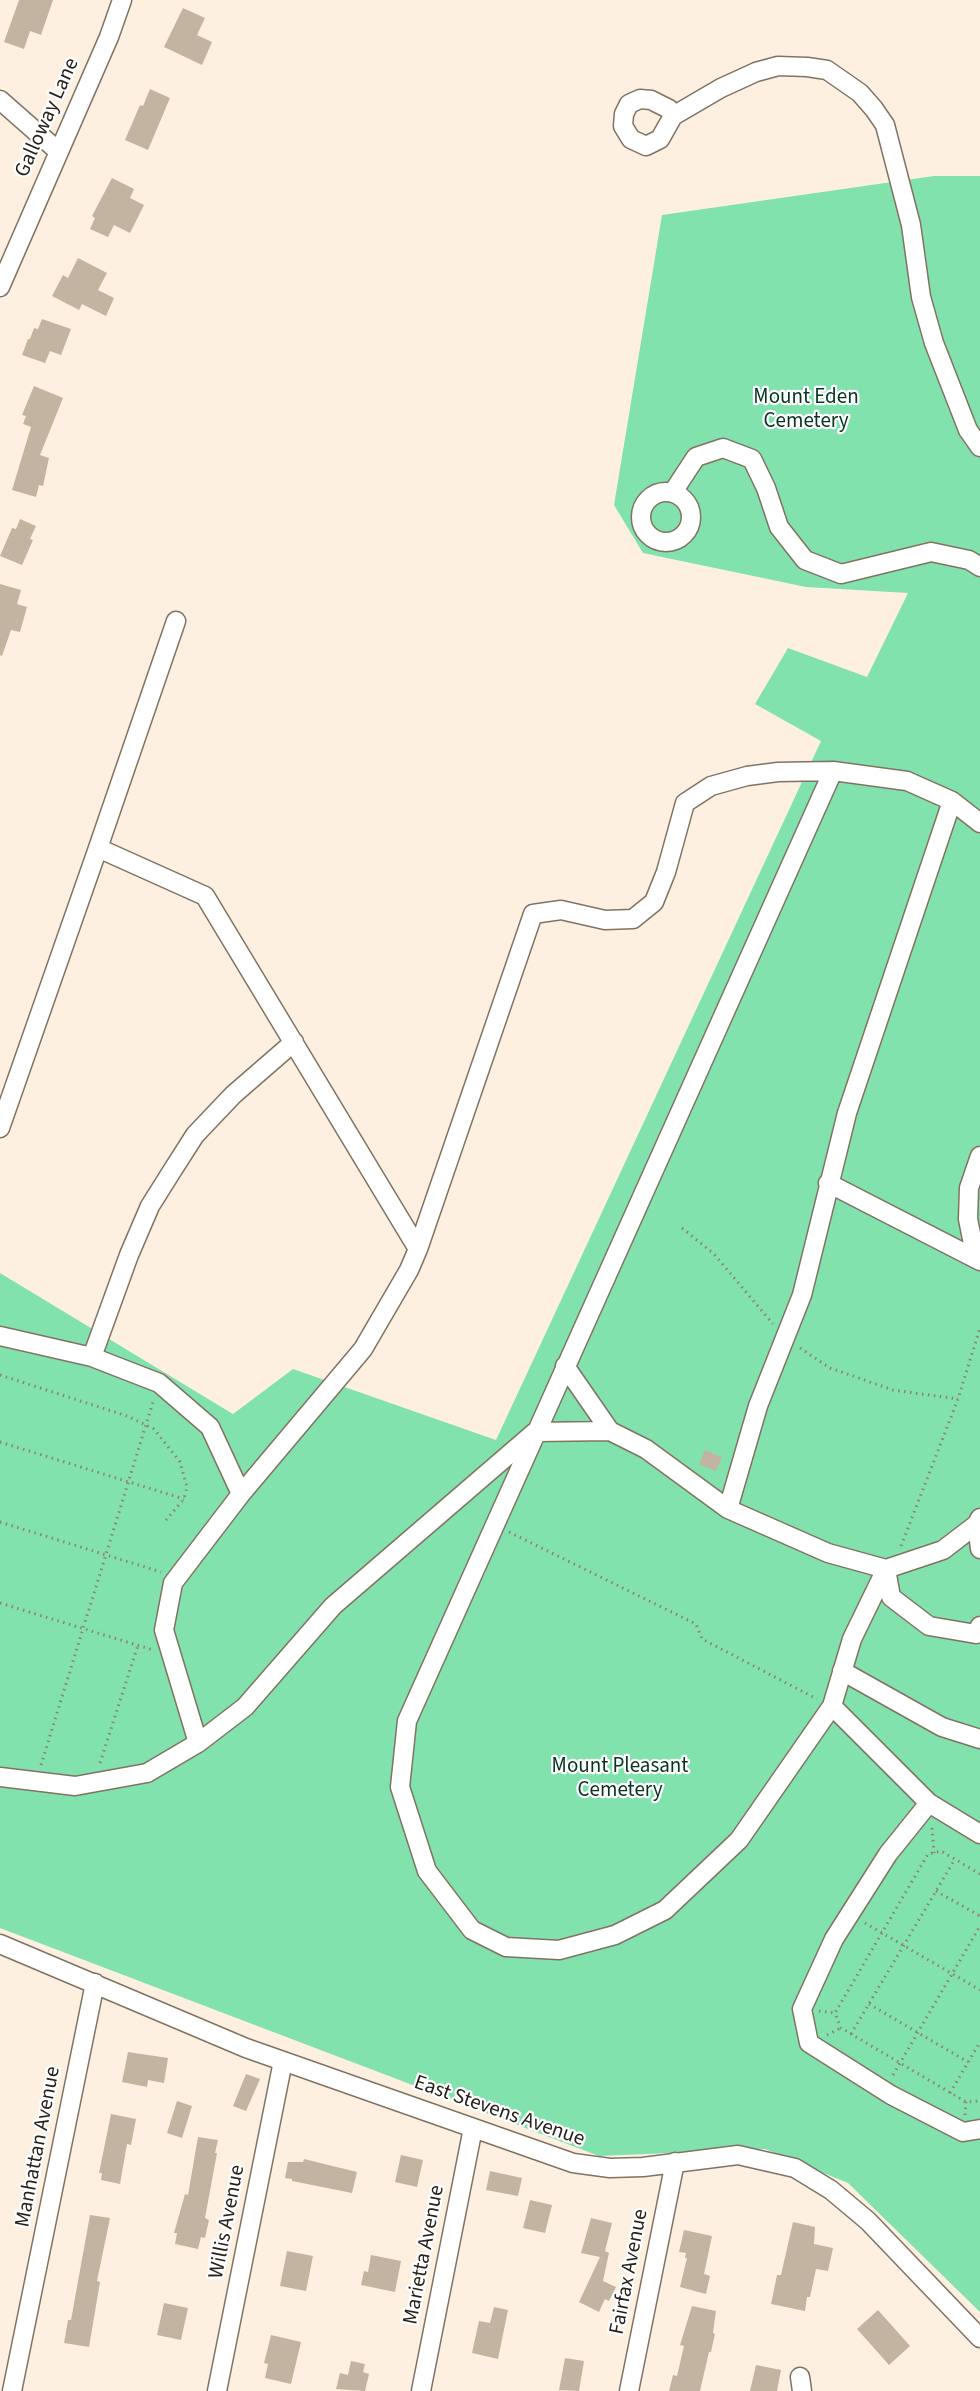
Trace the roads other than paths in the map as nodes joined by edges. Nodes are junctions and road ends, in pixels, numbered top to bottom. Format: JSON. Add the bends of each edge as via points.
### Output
{"nodes":[{"id":1,"x":122,"y":0,"type":"edge"},
{"id":2,"x":0,"y":100,"type":"edge"},
{"id":3,"x":673,"y":116,"type":"dead end"},
{"id":4,"x":58,"y":151,"type":"junction"},
{"id":5,"x":0,"y":287,"type":"edge"},
{"id":6,"x":980,"y":447,"type":"edge"},
{"id":7,"x":673,"y":492,"type":"dead end"},
{"id":8,"x":980,"y":567,"type":"edge"},
{"id":9,"x":176,"y":621,"type":"dead end"},
{"id":10,"x":834,"y":771,"type":"junction"},
{"id":11,"x":952,"y":801,"type":"junction"},
{"id":12,"x":980,"y":823,"type":"edge"},
{"id":13,"x":98,"y":848,"type":"junction"},
{"id":14,"x":294,"y":1042,"type":"junction"},
{"id":15,"x":0,"y":1128,"type":"edge"},
{"id":16,"x":980,"y":1156,"type":"edge"},
{"id":17,"x":828,"y":1183,"type":"junction"},
{"id":18,"x":418,"y":1249,"type":"junction"},
{"id":19,"x":978,"y":1260,"type":"edge"},
{"id":20,"x":0,"y":1336,"type":"edge"},
{"id":21,"x":92,"y":1357,"type":"junction"},
{"id":22,"x":565,"y":1366,"type":"junction"},
{"id":23,"x":610,"y":1431,"type":"junction"},
{"id":24,"x":535,"y":1432,"type":"junction"},
{"id":25,"x":241,"y":1494,"type":"junction"},
{"id":26,"x":728,"y":1509,"type":"junction"},
{"id":27,"x":979,"y":1521,"type":"edge"},
{"id":28,"x":980,"y":1550,"type":"edge"},
{"id":29,"x":889,"y":1568,"type":"junction"},
{"id":30,"x":980,"y":1626,"type":"edge"},
{"id":31,"x":842,"y":1671,"type":"junction"},
{"id":32,"x":832,"y":1706,"type":"junction"},
{"id":33,"x":980,"y":1740,"type":"edge"},
{"id":34,"x":198,"y":1743,"type":"junction"},
{"id":35,"x":0,"y":1777,"type":"edge"},
{"id":36,"x":929,"y":1803,"type":"junction"},
{"id":37,"x":980,"y":1834,"type":"edge"},
{"id":38,"x":0,"y":1944,"type":"edge"},
{"id":39,"x":95,"y":1983,"type":"junction"},
{"id":40,"x":283,"y":2061,"type":"junction"},
{"id":41,"x":473,"y":2128,"type":"junction"},
{"id":42,"x":980,"y":2129,"type":"edge"},
{"id":43,"x":675,"y":2162,"type":"junction"},
{"id":44,"x":980,"y":2338,"type":"edge"},
{"id":45,"x":12,"y":2391,"type":"edge"},
{"id":46,"x":217,"y":2391,"type":"edge"},
{"id":47,"x":421,"y":2391,"type":"edge"},
{"id":48,"x":629,"y":2391,"type":"edge"}],
"edges":[{"from":1,"to":4,"type":"street","name":"Galloway Lane"},
{"from":2,"to":4,"type":"street"},
{"from":3,"to":6,"type":"street","via":[[721,88],[778,66],[827,70],[860,93],[885,125],[911,225],[921,297],[934,343],[968,430]]},
{"from":4,"to":5,"type":"street","name":"Galloway Lane"},
{"from":7,"to":8,"type":"street","via":[[696,457],[723,448],[752,459],[779,527],[804,560],[841,574],[931,552],[969,560]]},
{"from":9,"to":13,"type":"street"},
{"from":10,"to":11,"type":"street","via":[[907,781]]},
{"from":10,"to":18,"type":"street","via":[[747,776],[711,786],[685,803],[654,902],[633,919],[605,920],[561,910],[533,914]]},
{"from":10,"to":22,"type":"street"},
{"from":11,"to":12,"type":"street"},
{"from":11,"to":17,"type":"street","via":[[847,1113]]},
{"from":13,"to":14,"type":"street","via":[[205,896]]},
{"from":13,"to":15,"type":"street"},
{"from":14,"to":18,"type":"street"},
{"from":14,"to":21,"type":"street","via":[[233,1095],[195,1135],[150,1206]]},
{"from":16,"to":19,"type":"street","via":[[969,1188],[968,1219]]},
{"from":17,"to":19,"type":"street"},
{"from":17,"to":26,"type":"street","via":[[802,1294],[758,1406]]},
{"from":18,"to":25,"type":"street","via":[[363,1349]]},
{"from":20,"to":21,"type":"street"},
{"from":21,"to":25,"type":"street","via":[[159,1383],[210,1428]]},
{"from":22,"to":23,"type":"street"},
{"from":22,"to":24,"type":"street"},
{"from":23,"to":24,"type":"street"},
{"from":23,"to":26,"type":"street","via":[[646,1449]]},
{"from":24,"to":32,"type":"street","via":[[407,1720],[400,1787],[427,1871],[472,1930],[506,1947],[559,1950],[615,1935],[665,1910],[739,1840]]},
{"from":24,"to":34,"type":"street","via":[[333,1606],[245,1707]]},
{"from":25,"to":34,"type":"street","via":[[173,1583],[164,1630]]},
{"from":26,"to":29,"type":"street","via":[[828,1553]]},
{"from":27,"to":28,"type":"street"},
{"from":27,"to":29,"type":"street","via":[[943,1550]]},
{"from":29,"to":30,"type":"street","via":[[891,1597],[929,1626],[976,1634]]},
{"from":29,"to":31,"type":"street","via":[[852,1639]]},
{"from":31,"to":32,"type":"street"},
{"from":31,"to":33,"type":"street","via":[[942,1727]]},
{"from":32,"to":36,"type":"street"},
{"from":34,"to":35,"type":"street","via":[[147,1773],[94,1783],[75,1786]]},
{"from":36,"to":37,"type":"street"},
{"from":36,"to":42,"type":"street","via":[[888,1854],[834,1939],[802,2009],[809,2043],[884,2091],[963,2132]]},
{"from":38,"to":39,"type":"street","name":"East Stevens Avenue"},
{"from":39,"to":40,"type":"street","name":"East Stevens Avenue"},
{"from":39,"to":45,"type":"street","name":"Manhattan Avenue"},
{"from":40,"to":41,"type":"street","name":"East Stevens Avenue"},
{"from":40,"to":46,"type":"street","name":"Willis Avenue"},
{"from":41,"to":43,"type":"street","name":"East Stevens Avenue","via":[[573,2163],[610,2168]]},
{"from":41,"to":47,"type":"street","name":"Marietta Avenue"},
{"from":43,"to":44,"type":"street","name":"East Stevens Avenue","via":[[738,2155],[795,2168],[831,2190],[868,2221]]},
{"from":43,"to":48,"type":"street","name":"Fairfax Avenue"}]}
